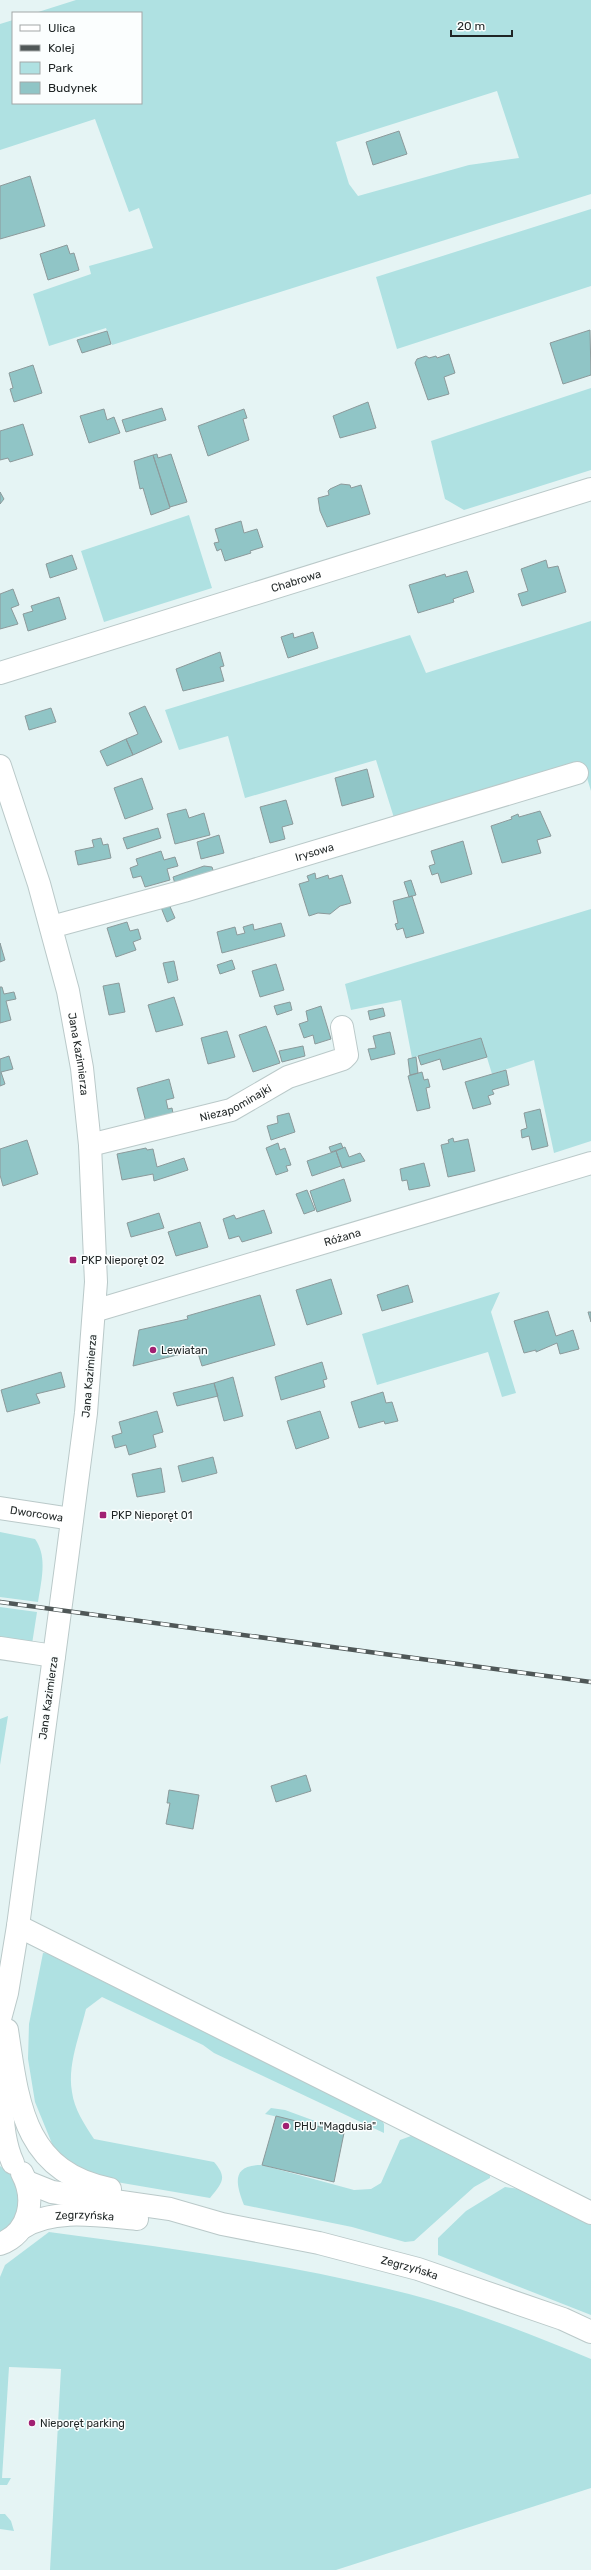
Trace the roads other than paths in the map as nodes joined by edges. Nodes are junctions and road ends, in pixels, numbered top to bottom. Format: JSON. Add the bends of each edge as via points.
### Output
{"nodes":[{"id":1,"x":591,"y":489,"type":"edge"},
{"id":2,"x":0,"y":673,"type":"edge"},
{"id":3,"x":0,"y":766,"type":"edge"},
{"id":4,"x":577,"y":773,"type":"dead end"},
{"id":5,"x":51,"y":927,"type":"junction"},
{"id":6,"x":342,"y":1027,"type":"dead end"},
{"id":7,"x":90,"y":1145,"type":"junction"},
{"id":8,"x":591,"y":1163,"type":"edge"},
{"id":9,"x":94,"y":1311,"type":"junction"},
{"id":10,"x":0,"y":1508,"type":"edge"},
{"id":11,"x":72,"y":1519,"type":"junction"},
{"id":12,"x":0,"y":1648,"type":"edge"},
{"id":13,"x":54,"y":1656,"type":"junction"},
{"id":14,"x":17,"y":1935,"type":"junction"},
{"id":15,"x":0,"y":1963,"type":"edge"},
{"id":16,"x":4,"y":2025,"type":"edge"},
{"id":17,"x":7,"y":2159,"type":"edge"},
{"id":18,"x":27,"y":2182,"type":"junction"},
{"id":19,"x":170,"y":2209,"type":"junction"},
{"id":20,"x":591,"y":2213,"type":"edge"},
{"id":21,"x":222,"y":2224,"type":"junction"},
{"id":22,"x":22,"y":2228,"type":"junction"},
{"id":23,"x":0,"y":2244,"type":"edge"},
{"id":24,"x":591,"y":2332,"type":"edge"}],
"edges":[{"from":1,"to":2,"type":"street","name":"Chabrowa"},
{"from":3,"to":5,"type":"street","name":"Jana Kazimierza"},
{"from":4,"to":5,"type":"street","name":"Irysowa","via":[[184,891]]},
{"from":5,"to":7,"type":"street","name":"Jana Kazimierza","via":[[68,991],[82,1068]]},
{"from":6,"to":7,"type":"street","name":"Niezapominajki","via":[[347,1050],[347,1055],[343,1059],[288,1077],[231,1110]]},
{"from":7,"to":9,"type":"street","name":"Jana Kazimierza","via":[[96,1239]]},
{"from":8,"to":9,"type":"street","name":"Różana"},
{"from":9,"to":11,"type":"street","name":"Jana Kazimierza","via":[[86,1406]]},
{"from":10,"to":11,"type":"street","name":"Dworcowa"},
{"from":11,"to":13,"type":"street","name":"Jana Kazimierza"},
{"from":12,"to":13,"type":"street"},
{"from":13,"to":14,"type":"street","name":"Jana Kazimierza"},
{"from":14,"to":15,"type":"street"},
{"from":14,"to":16,"type":"street","name":"Jana Kazimierza"},
{"from":14,"to":20,"type":"street"},
{"from":16,"to":17,"type":"street","name":"Jana Kazimierza","via":[[0,2120]]},
{"from":16,"to":19,"type":"street","via":[[20,2104],[39,2147],[50,2162],[66,2175],[84,2183]]},
{"from":17,"to":18,"type":"street","name":"Jana Kazimierza"},
{"from":18,"to":19,"type":"street","name":"Zegrzyńska","via":[[52,2192]]},
{"from":18,"to":22,"type":"street","via":[[30,2206]]},
{"from":19,"to":21,"type":"street","name":"Zegrzyńska"},
{"from":21,"to":22,"type":"street","name":"Zegrzyńska","via":[[73,2216],[38,2220]]},
{"from":21,"to":24,"type":"street","name":"Zegrzyńska","via":[[319,2243],[418,2269],[563,2318]]},
{"from":22,"to":23,"type":"street","name":"Zegrzyńska"}]}
